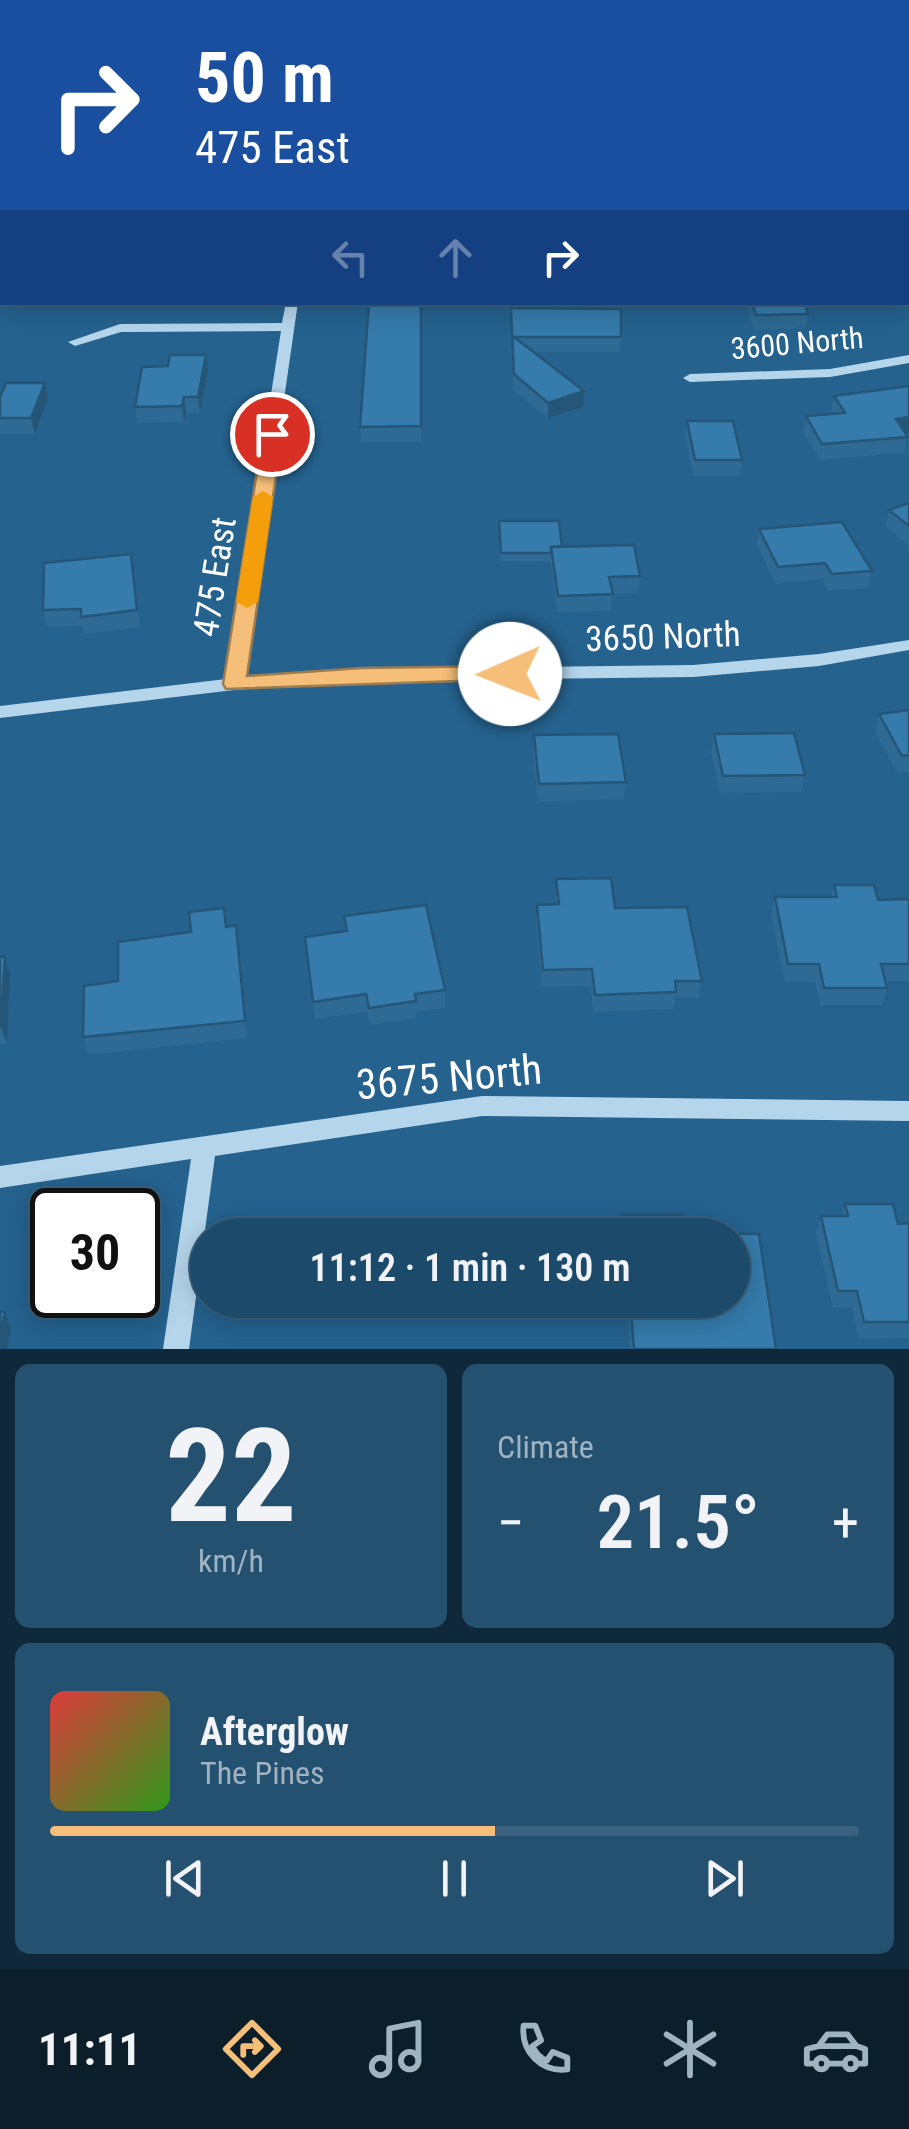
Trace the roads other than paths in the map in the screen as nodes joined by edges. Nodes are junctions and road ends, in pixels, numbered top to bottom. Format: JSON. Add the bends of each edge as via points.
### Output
{"nodes":[{"id":1,"x":292,"y":305,"type":"edge"},
{"id":2,"x":289,"y":327,"type":"junction"},
{"id":3,"x":75,"y":342,"type":"dead end"},
{"id":4,"x":909,"y":359,"type":"edge"},
{"id":5,"x":690,"y":378,"type":"dead end"},
{"id":6,"x":909,"y":645,"type":"edge"},
{"id":7,"x":234,"y":684,"type":"junction"},
{"id":8,"x":0,"y":712,"type":"edge"},
{"id":9,"x":909,"y":1110,"type":"edge"},
{"id":10,"x":204,"y":1148,"type":"junction"},
{"id":11,"x":0,"y":1177,"type":"edge"},
{"id":12,"x":176,"y":1349,"type":"edge"}],
"edges":[{"from":1,"to":2,"type":"street","name":"475 East"},
{"from":2,"to":3,"type":"street","via":[[120,328]]},
{"from":2,"to":7,"type":"street","name":"475 East"},
{"from":4,"to":5,"type":"street","name":"3600 North","via":[[830,373]]},
{"from":6,"to":7,"type":"street","name":"3650 North","via":[[693,671],[362,675]]},
{"from":7,"to":8,"type":"street","name":"3650 North"},
{"from":9,"to":10,"type":"street","name":"3675 North","via":[[482,1106]]},
{"from":10,"to":11,"type":"street","name":"3675 North"},
{"from":10,"to":12,"type":"street"}]}
